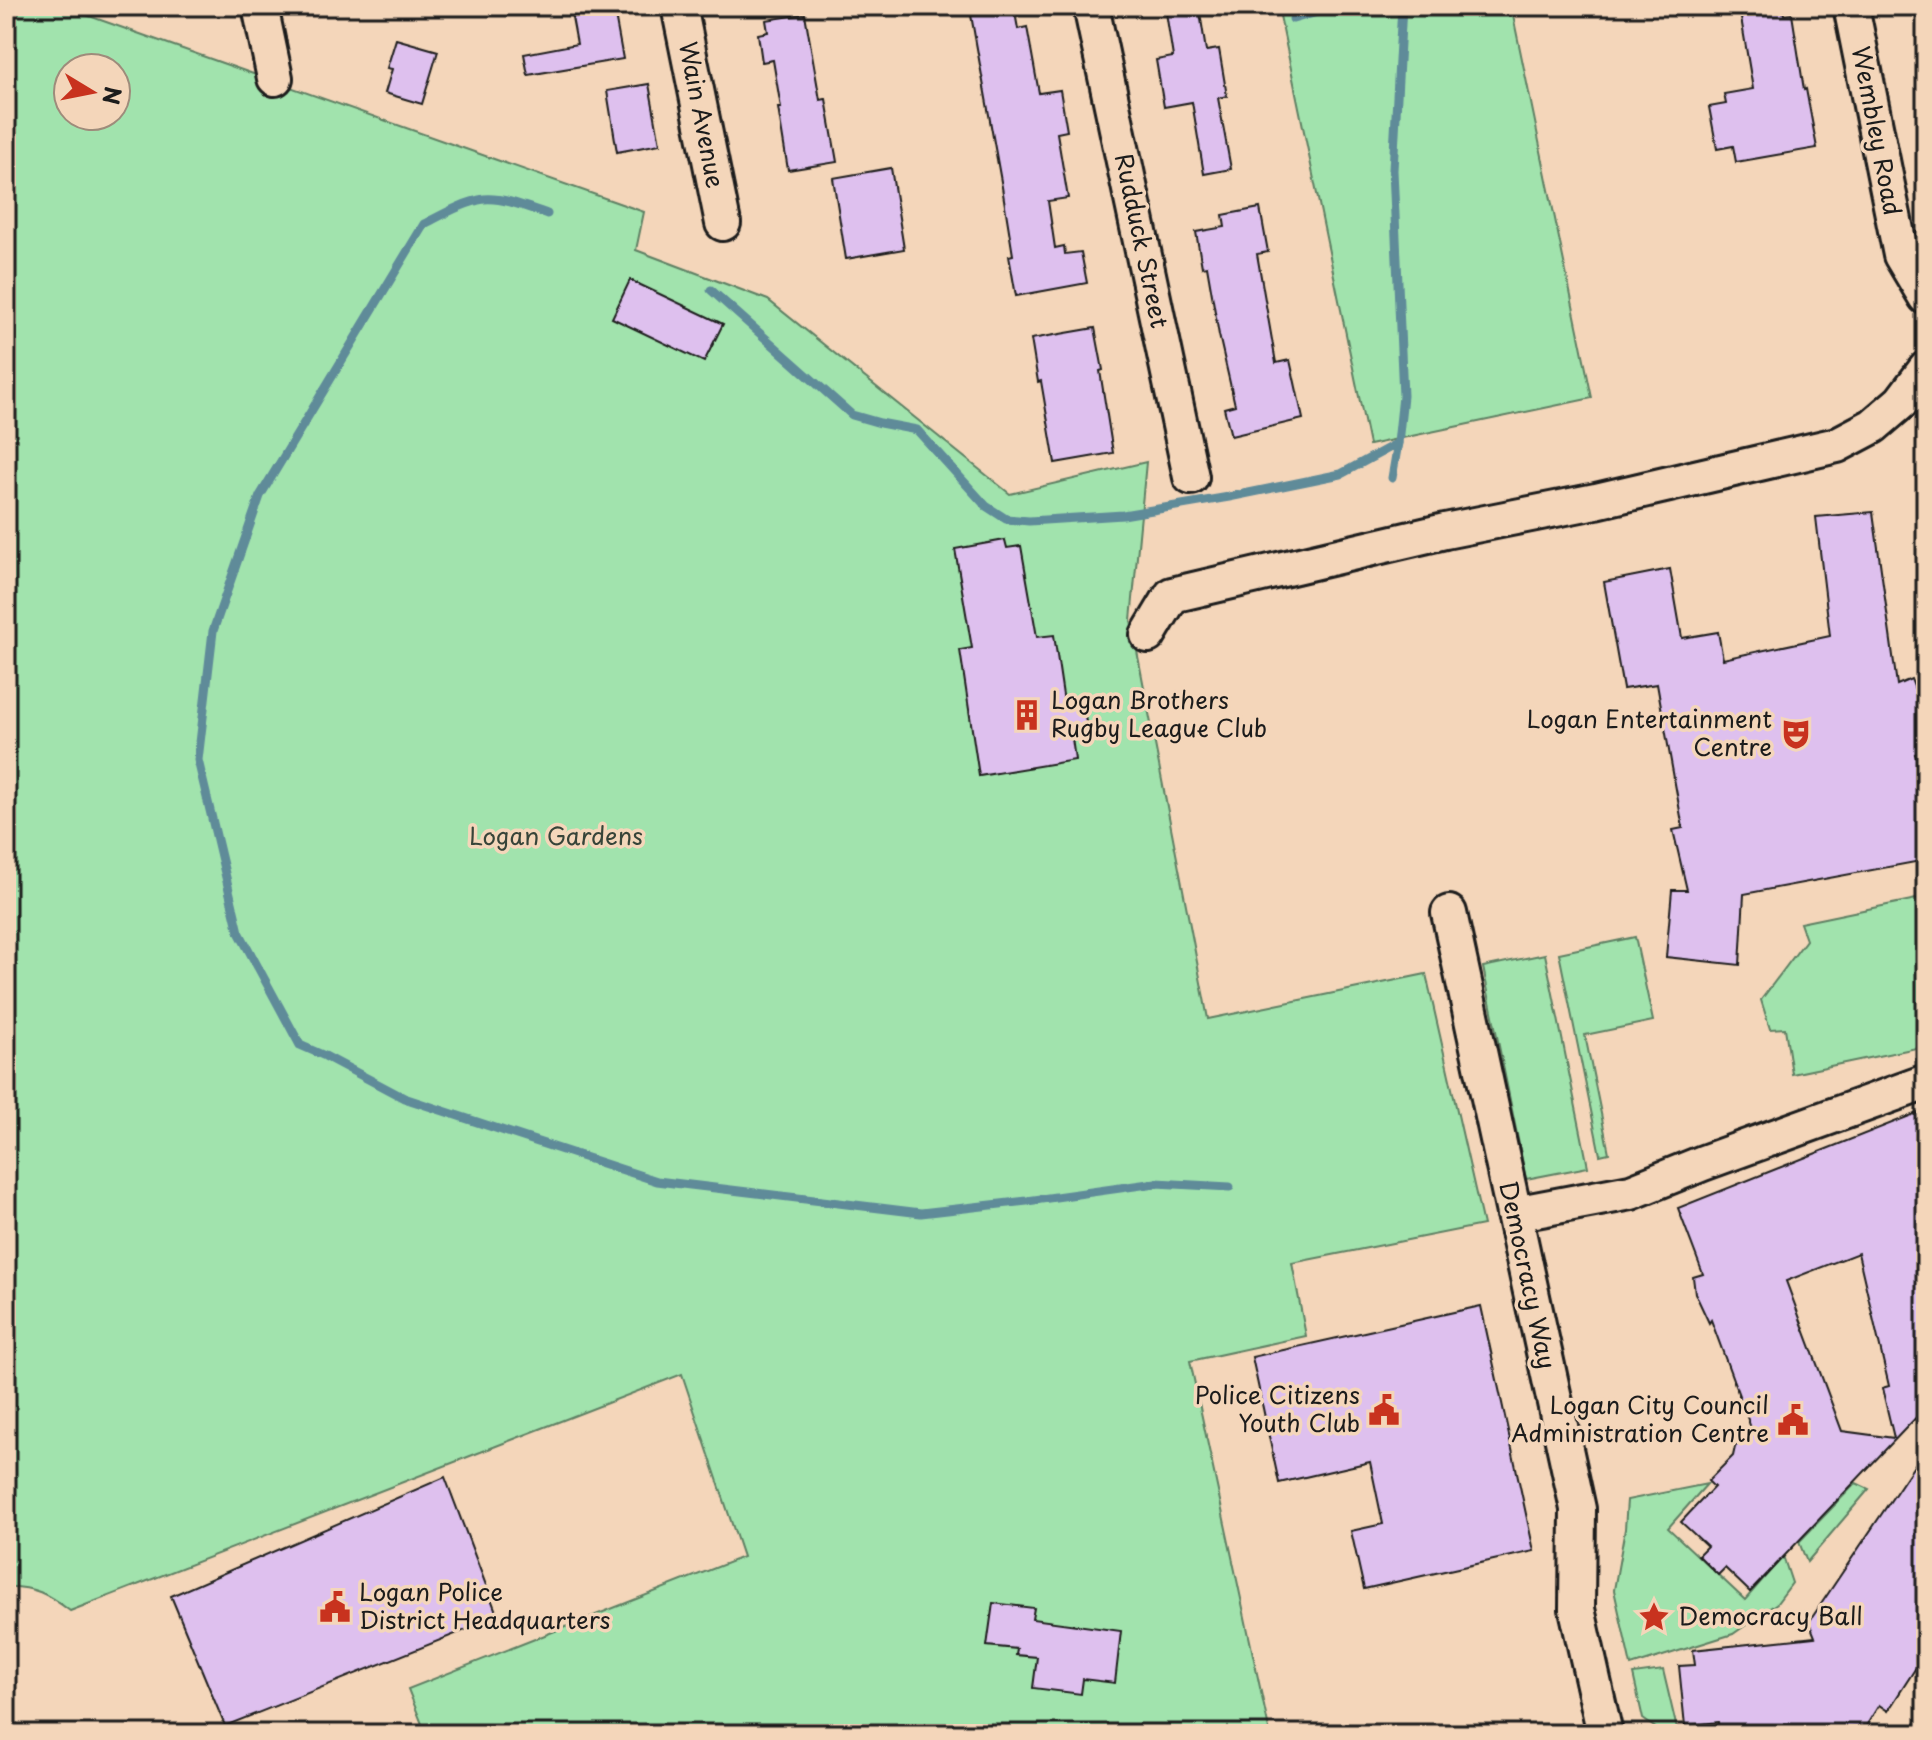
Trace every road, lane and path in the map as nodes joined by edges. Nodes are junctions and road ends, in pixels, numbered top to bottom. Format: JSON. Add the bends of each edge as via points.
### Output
{"nodes":[{"id":1,"x":260,"y":6,"type":"edge"},
{"id":2,"x":679,"y":6,"type":"edge"},
{"id":3,"x":1091,"y":6,"type":"edge"},
{"id":4,"x":1851,"y":6,"type":"edge"},
{"id":5,"x":275,"y":78,"type":"dead end"},
{"id":6,"x":723,"y":223,"type":"dead end"},
{"id":7,"x":1926,"y":297,"type":"edge"},
{"id":8,"x":1926,"y":369,"type":"edge"},
{"id":9,"x":1191,"y":477,"type":"dead end"},
{"id":10,"x":1148,"y":635,"type":"dead end"},
{"id":11,"x":1449,"y":913,"type":"dead end"},
{"id":12,"x":1926,"y":1082,"type":"edge"},
{"id":13,"x":1514,"y":1214,"type":"junction"},
{"id":14,"x":1605,"y":1734,"type":"edge"}],
"edges":[{"from":1,"to":5,"type":"street"},
{"from":2,"to":6,"type":"street","name":"Wain Avenue"},
{"from":3,"to":9,"type":"street","name":"Rudduck Street"},
{"from":4,"to":7,"type":"street","name":"Wembley Road","via":[[1901,255]]},
{"from":8,"to":10,"type":"street","via":[[1883,418],[1837,445],[1172,595]]},
{"from":11,"to":13,"type":"street","name":"Democracy Way"},
{"from":12,"to":13,"type":"street","via":[[1631,1192]]},
{"from":13,"to":14,"type":"street","name":"Democracy Way","via":[[1578,1509],[1577,1609]]}]}
